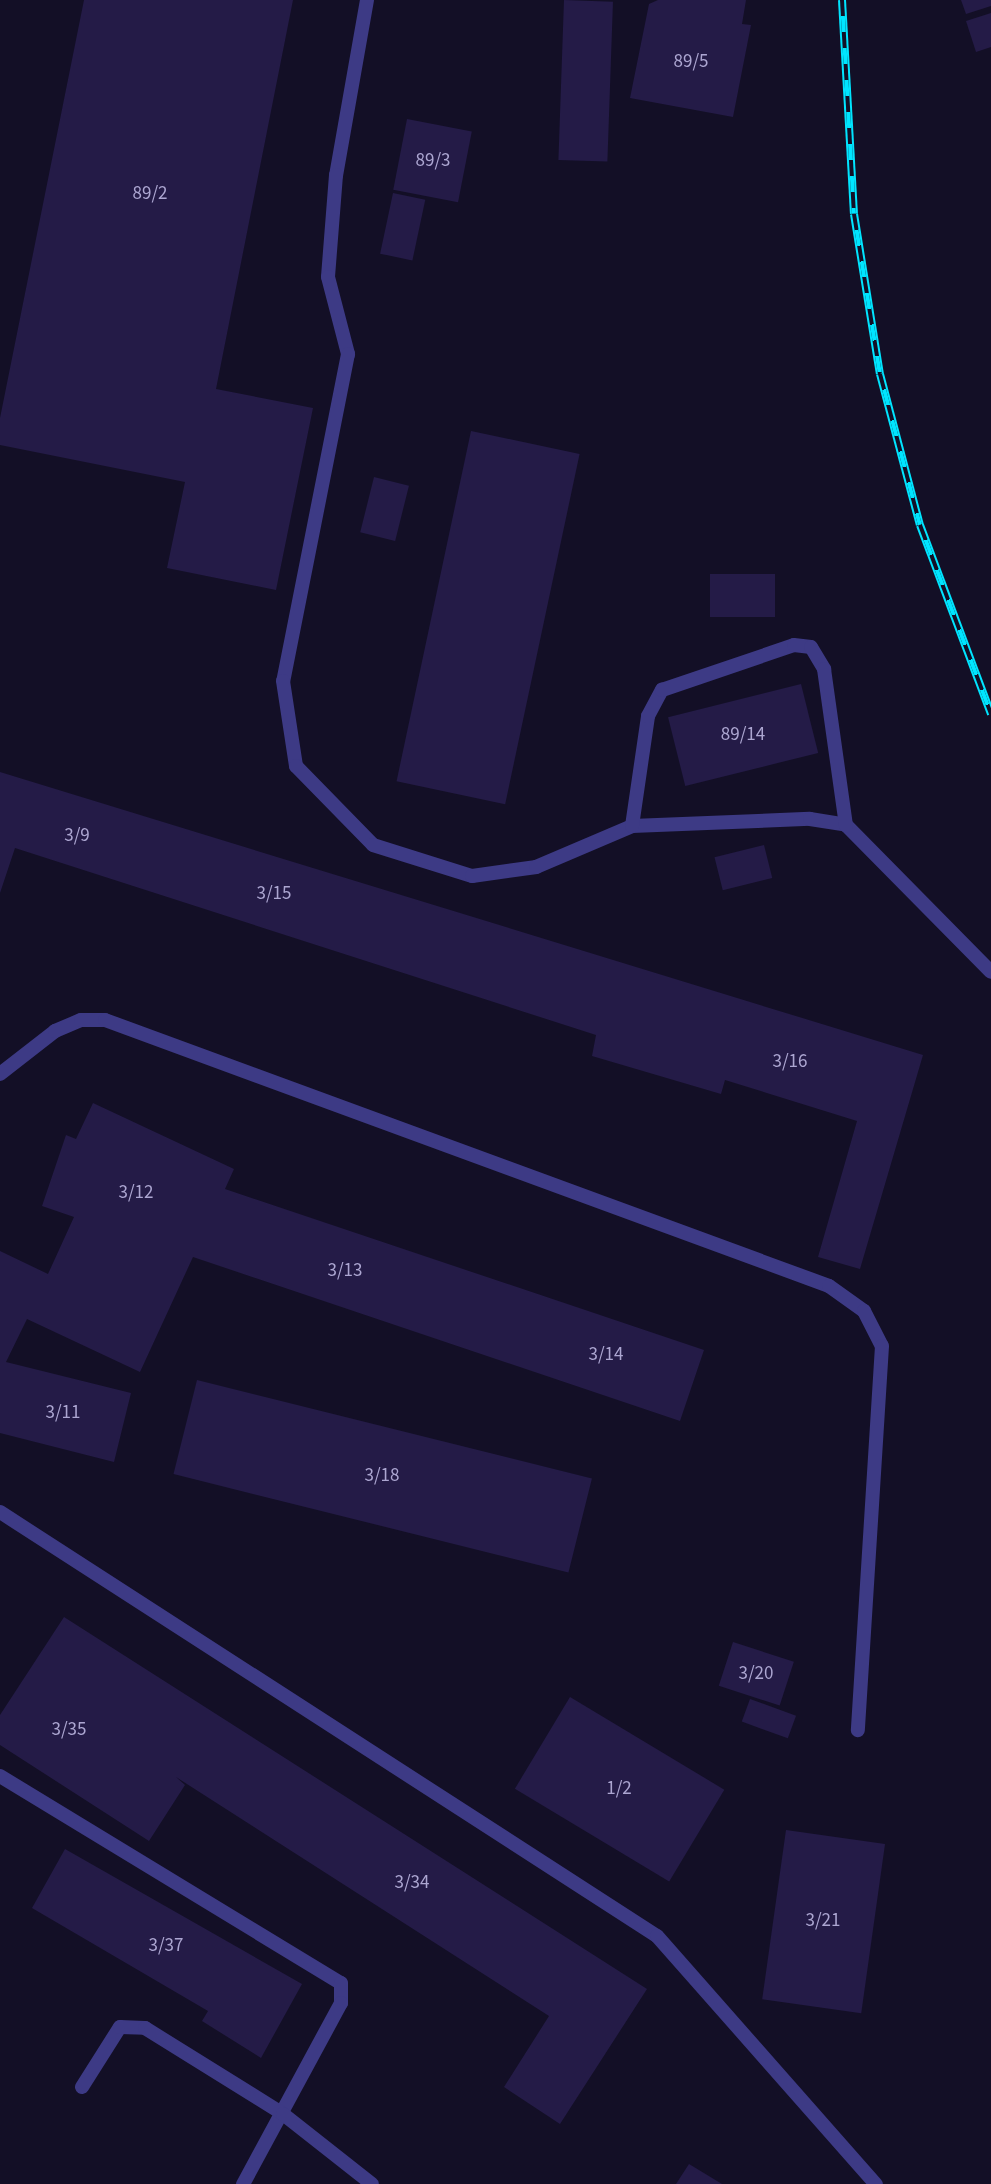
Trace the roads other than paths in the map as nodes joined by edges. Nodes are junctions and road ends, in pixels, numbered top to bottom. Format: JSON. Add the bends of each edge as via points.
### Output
{"nodes":[{"id":1,"x":367,"y":0,"type":"edge"},
{"id":2,"x":846,"y":825,"type":"junction"},
{"id":3,"x":632,"y":826,"type":"junction"},
{"id":4,"x":991,"y":972,"type":"edge"},
{"id":5,"x":0,"y":1074,"type":"edge"},
{"id":6,"x":0,"y":1512,"type":"edge"},
{"id":7,"x":858,"y":1730,"type":"dead end"},
{"id":8,"x":0,"y":1776,"type":"edge"},
{"id":9,"x":82,"y":2087,"type":"dead end"},
{"id":10,"x":283,"y":2114,"type":"junction"},
{"id":11,"x":243,"y":2184,"type":"edge"},
{"id":12,"x":372,"y":2184,"type":"edge"},
{"id":13,"x":876,"y":2184,"type":"edge"}],
"edges":[{"from":1,"to":3,"type":"lane","via":[[336,175],[328,277],[348,354],[283,681],[296,766],[373,845],[472,876],[536,867]]},
{"from":2,"to":3,"type":"lane","via":[[810,819]]},
{"from":2,"to":3,"type":"lane","via":[[824,669],[811,647],[794,645],[662,690],[648,716]]},
{"from":2,"to":4,"type":"lane"},
{"from":5,"to":7,"type":"lane","via":[[55,1031],[81,1020],[105,1020],[829,1286],[864,1311],[881,1346]]},
{"from":6,"to":13,"type":"lane","via":[[657,1936]]},
{"from":8,"to":10,"type":"lane","via":[[341,1983],[341,2003]]},
{"from":9,"to":10,"type":"lane","via":[[120,2027],[145,2028]]},
{"from":10,"to":11,"type":"lane"},
{"from":10,"to":12,"type":"lane"}]}
